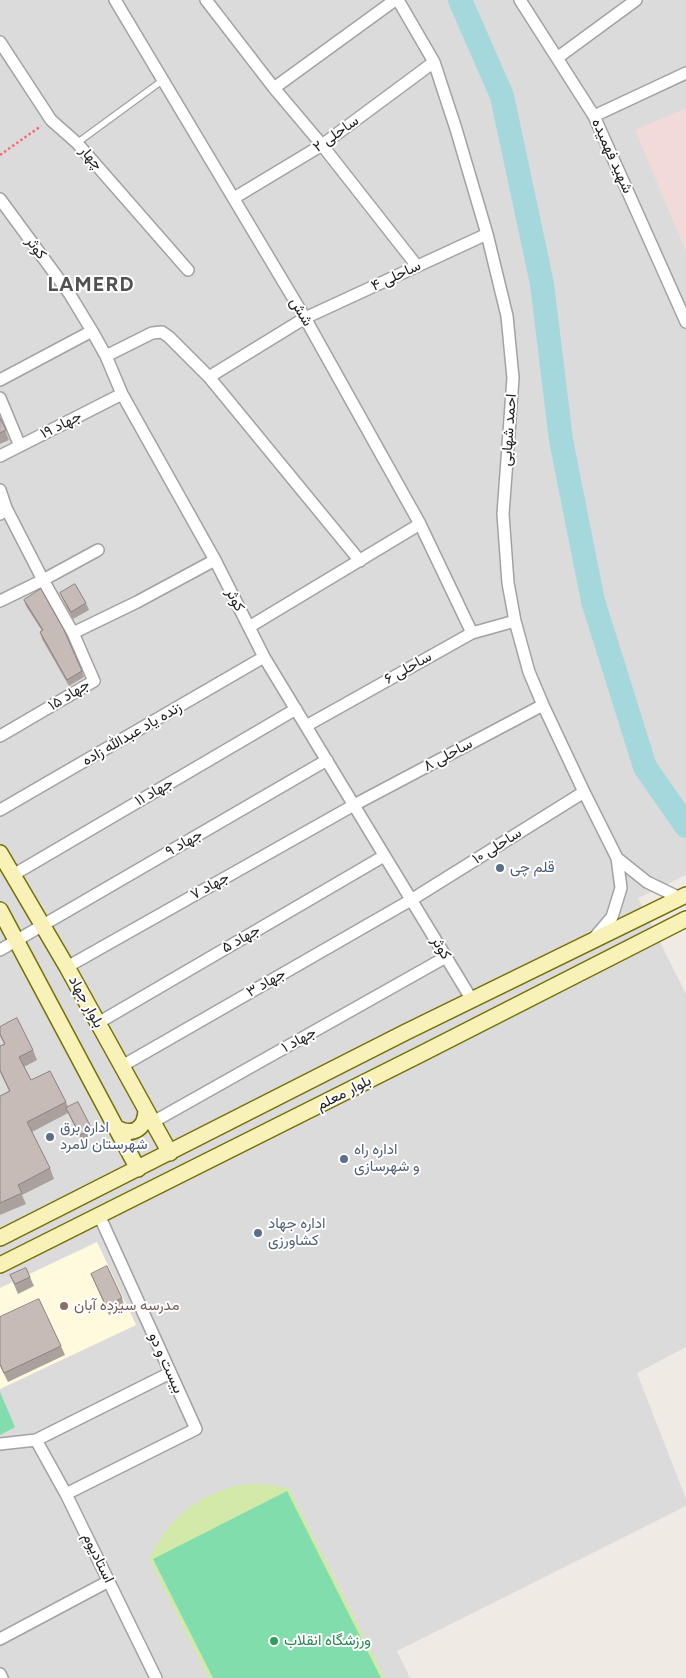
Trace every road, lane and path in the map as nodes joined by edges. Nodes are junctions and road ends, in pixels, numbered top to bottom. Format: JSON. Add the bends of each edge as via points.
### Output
{"nodes":[{"id":1,"x":115,"y":0,"type":"edge"},
{"id":2,"x":206,"y":0,"type":"edge"},
{"id":3,"x":396,"y":0,"type":"edge"},
{"id":4,"x":520,"y":0,"type":"edge"},
{"id":5,"x":636,"y":0,"type":"edge"},
{"id":6,"x":0,"y":42,"type":"edge"},
{"id":7,"x":557,"y":58,"type":"junction"},
{"id":8,"x":434,"y":62,"type":"junction"},
{"id":9,"x":686,"y":73,"type":"edge"},
{"id":10,"x":163,"y":80,"type":"junction"},
{"id":11,"x":274,"y":88,"type":"junction"},
{"id":12,"x":594,"y":116,"type":"junction"},
{"id":13,"x":51,"y":120,"type":"junction"},
{"id":14,"x":77,"y":143,"type":"junction"},
{"id":15,"x":322,"y":145,"type":"junction"},
{"id":16,"x":0,"y":155,"type":"edge"},
{"id":17,"x":234,"y":198,"type":"junction"},
{"id":18,"x":0,"y":200,"type":"edge"},
{"id":19,"x":487,"y":234,"type":"junction"},
{"id":20,"x":417,"y":266,"type":"junction"},
{"id":21,"x":188,"y":270,"type":"dead end"},
{"id":22,"x":305,"y":318,"type":"junction"},
{"id":23,"x":686,"y":322,"type":"edge"},
{"id":24,"x":92,"y":331,"type":"junction"},
{"id":25,"x":106,"y":356,"type":"junction"},
{"id":26,"x":209,"y":377,"type":"junction"},
{"id":27,"x":0,"y":380,"type":"edge"},
{"id":28,"x":122,"y":394,"type":"junction"},
{"id":29,"x":0,"y":398,"type":"edge"},
{"id":30,"x":20,"y":446,"type":"junction"},
{"id":31,"x":0,"y":456,"type":"edge"},
{"id":32,"x":0,"y":490,"type":"edge"},
{"id":33,"x":3,"y":511,"type":"edge"},
{"id":34,"x":420,"y":524,"type":"junction"},
{"id":35,"x":98,"y":550,"type":"dead end"},
{"id":36,"x":214,"y":560,"type":"junction"},
{"id":37,"x":360,"y":560,"type":"junction"},
{"id":38,"x":42,"y":580,"type":"junction"},
{"id":39,"x":0,"y":601,"type":"edge"},
{"id":40,"x":515,"y":621,"type":"junction"},
{"id":41,"x":249,"y":627,"type":"junction"},
{"id":42,"x":73,"y":633,"type":"junction"},
{"id":43,"x":472,"y":633,"type":"junction"},
{"id":44,"x":264,"y":657,"type":"junction"},
{"id":45,"x":543,"y":705,"type":"junction"},
{"id":46,"x":296,"y":709,"type":"junction"},
{"id":47,"x":306,"y":726,"type":"junction"},
{"id":48,"x":0,"y":736,"type":"edge"},
{"id":49,"x":327,"y":760,"type":"junction"},
{"id":50,"x":584,"y":792,"type":"junction"},
{"id":51,"x":354,"y":805,"type":"junction"},
{"id":52,"x":0,"y":810,"type":"edge"},
{"id":53,"x":0,"y":853,"type":"edge"},
{"id":54,"x":384,"y":856,"type":"junction"},
{"id":55,"x":617,"y":858,"type":"junction"},
{"id":56,"x":13,"y":875,"type":"junction"},
{"id":57,"x":683,"y":896,"type":"edge"},
{"id":58,"x":411,"y":900,"type":"junction"},
{"id":59,"x":0,"y":910,"type":"edge"},
{"id":60,"x":686,"y":918,"type":"edge"},
{"id":61,"x":42,"y":926,"type":"junction"},
{"id":62,"x":593,"y":940,"type":"junction"},
{"id":63,"x":16,"y":941,"type":"junction"},
{"id":64,"x":0,"y":950,"type":"edge"},
{"id":65,"x":446,"y":957,"type":"junction"},
{"id":66,"x":66,"y":967,"type":"junction"},
{"id":67,"x":472,"y":1000,"type":"junction"},
{"id":68,"x":98,"y":1023,"type":"junction"},
{"id":69,"x":350,"y":1061,"type":"junction"},
{"id":70,"x":122,"y":1066,"type":"junction"},
{"id":71,"x":362,"y":1084,"type":"junction"},
{"id":72,"x":150,"y":1116,"type":"junction"},
{"id":73,"x":115,"y":1127,"type":"junction"},
{"id":74,"x":170,"y":1153,"type":"junction"},
{"id":75,"x":138,"y":1169,"type":"junction"},
{"id":76,"x":99,"y":1215,"type":"junction"},
{"id":77,"x":0,"y":1238,"type":"edge"},
{"id":78,"x":0,"y":1265,"type":"edge"},
{"id":79,"x":170,"y":1373,"type":"junction"},
{"id":80,"x":36,"y":1440,"type":"junction"},
{"id":81,"x":0,"y":1444,"type":"edge"},
{"id":82,"x":66,"y":1494,"type":"junction"},
{"id":83,"x":109,"y":1581,"type":"junction"},
{"id":84,"x":0,"y":1639,"type":"edge"},
{"id":85,"x":0,"y":1674,"type":"edge"},
{"id":86,"x":2,"y":1678,"type":"edge"},
{"id":87,"x":156,"y":1678,"type":"edge"}],
"edges":[{"from":1,"to":10,"type":"street","name":"شش"},
{"from":2,"to":11,"type":"street"},
{"from":3,"to":8,"type":"street","name":"احمد شهابی"},
{"from":3,"to":11,"type":"street"},
{"from":4,"to":7,"type":"street","name":"شهید فهمیده"},
{"from":5,"to":7,"type":"street"},
{"from":6,"to":13,"type":"street","name":"چهار"},
{"from":7,"to":12,"type":"street","name":"شهید فهمیده"},
{"from":8,"to":15,"type":"street","name":"ساحلی ۲"},
{"from":8,"to":19,"type":"street","name":"احمد شهابی"},
{"from":9,"to":12,"type":"street"},
{"from":10,"to":14,"type":"lane"},
{"from":10,"to":17,"type":"street","name":"شش"},
{"from":11,"to":15,"type":"street"},
{"from":12,"to":23,"type":"street","name":"شهید فهمیده"},
{"from":13,"to":14,"type":"street","name":"چهار"},
{"from":13,"to":16,"type":"path"},
{"from":14,"to":21,"type":"street","name":"چهار"},
{"from":15,"to":17,"type":"street","name":"ساحلی ۲"},
{"from":15,"to":20,"type":"street"},
{"from":17,"to":22,"type":"street","name":"شش"},
{"from":18,"to":24,"type":"street","name":"کوثر","via":[[69,293]]},
{"from":19,"to":20,"type":"street","name":"ساحلی ۴"},
{"from":19,"to":40,"type":"street","name":"احمد شهابی","via":[[506,316],[513,378],[503,514],[508,583]]},
{"from":20,"to":22,"type":"street","name":"ساحلی ۴"},
{"from":22,"to":26,"type":"street","name":"ساحلی ۴"},
{"from":22,"to":34,"type":"street","name":"شش"},
{"from":24,"to":25,"type":"street","name":"کوثر"},
{"from":24,"to":27,"type":"street"},
{"from":25,"to":26,"type":"street","via":[[152,333],[162,332]]},
{"from":25,"to":28,"type":"street","name":"کوثر"},
{"from":26,"to":37,"type":"street"},
{"from":28,"to":30,"type":"street","name":"جهاد ۱۹"},
{"from":28,"to":36,"type":"street","name":"کوثر"},
{"from":29,"to":30,"type":"street"},
{"from":30,"to":31,"type":"street","name":"جهاد ۱۹"},
{"from":32,"to":33,"type":"street"},
{"from":33,"to":38,"type":"street"},
{"from":34,"to":37,"type":"street"},
{"from":34,"to":43,"type":"street","name":"شش"},
{"from":35,"to":38,"type":"street"},
{"from":36,"to":41,"type":"street","name":"کوثر"},
{"from":36,"to":42,"type":"street"},
{"from":37,"to":41,"type":"street"},
{"from":38,"to":39,"type":"street"},
{"from":38,"to":42,"type":"street"},
{"from":40,"to":43,"type":"street","name":"ساحلی ۶"},
{"from":40,"to":45,"type":"street","name":"احمد شهابی","via":[[529,672]]},
{"from":41,"to":44,"type":"street","name":"کوثر"},
{"from":42,"to":48,"type":"street","name":"جهاد ۱۵","via":[[94,681]]},
{"from":43,"to":47,"type":"street","name":"ساحلی ۶"},
{"from":44,"to":46,"type":"street","name":"کوثر"},
{"from":44,"to":52,"type":"street","name":"زنده یاد عبدالله زاده"},
{"from":45,"to":50,"type":"street","name":"احمد شهابی"},
{"from":45,"to":51,"type":"street","name":"ساحلی ۸"},
{"from":46,"to":47,"type":"street","name":"کوثر"},
{"from":46,"to":56,"type":"street","name":"جهاد ۱۱"},
{"from":47,"to":49,"type":"street","name":"کوثر"},
{"from":49,"to":51,"type":"street","name":"کوثر"},
{"from":49,"to":61,"type":"street","name":"جهاد ۹"},
{"from":50,"to":55,"type":"street","name":"احمد شهابی"},
{"from":50,"to":58,"type":"street","name":"ساحلی ۱۰"},
{"from":51,"to":54,"type":"street","name":"کوثر"},
{"from":51,"to":66,"type":"street","name":"جهاد ۷"},
{"from":53,"to":56,"type":"street","name":"بلوار جهاد"},
{"from":54,"to":58,"type":"street","name":"کوثر"},
{"from":54,"to":68,"type":"street","name":"جهاد ۵"},
{"from":55,"to":57,"type":"street","name":"احمد شهابی","via":[[647,882]]},
{"from":55,"to":62,"type":"street","name":"احمد شهابی","via":[[621,888],[612,917]]},
{"from":56,"to":61,"type":"street","name":"بلوار جهاد"},
{"from":57,"to":62,"type":"street","name":"بلوار معلم"},
{"from":58,"to":65,"type":"street","name":"کوثر"},
{"from":58,"to":70,"type":"street","name":"جهاد ۳"},
{"from":59,"to":63,"type":"street"},
{"from":60,"to":71,"type":"street","name":"بلوار معلم"},
{"from":61,"to":63,"type":"street","name":"جهاد ۹"},
{"from":61,"to":66,"type":"street","name":"بلوار جهاد"},
{"from":62,"to":67,"type":"street","name":"بلوار معلم"},
{"from":63,"to":64,"type":"street","name":"جهاد ۹"},
{"from":63,"to":73,"type":"street"},
{"from":65,"to":67,"type":"street","name":"کوثر"},
{"from":65,"to":72,"type":"street","name":"جهاد ۱"},
{"from":66,"to":68,"type":"street","name":"بلوار جهاد"},
{"from":67,"to":69,"type":"street","name":"بلوار معلم"},
{"from":68,"to":70,"type":"street","name":"بلوار جهاد"},
{"from":69,"to":71,"type":"street"},
{"from":69,"to":74,"type":"street","name":"بلوار معلم"},
{"from":70,"to":72,"type":"street","name":"بلوار جهاد"},
{"from":71,"to":76,"type":"street","name":"بلوار معلم"},
{"from":72,"to":73,"type":"street","via":[[141,1128],[133,1132],[123,1132]]},
{"from":72,"to":74,"type":"street","name":"بلوار جهاد"},
{"from":73,"to":75,"type":"street"},
{"from":74,"to":75,"type":"street","name":"بلوار معلم"},
{"from":75,"to":77,"type":"street","name":"بلوار معلم"},
{"from":76,"to":78,"type":"street","name":"بلوار معلم"},
{"from":76,"to":79,"type":"street","name":"بیست و دو"},
{"from":79,"to":80,"type":"street"},
{"from":79,"to":82,"type":"street","name":"بیست و دو","via":[[196,1429]]},
{"from":80,"to":81,"type":"street"},
{"from":80,"to":82,"type":"street","name":"استادیوم"},
{"from":82,"to":83,"type":"street","name":"استادیوم"},
{"from":83,"to":84,"type":"street"},
{"from":83,"to":87,"type":"street","name":"استادیوم"},
{"from":85,"to":86,"type":"street"}]}
